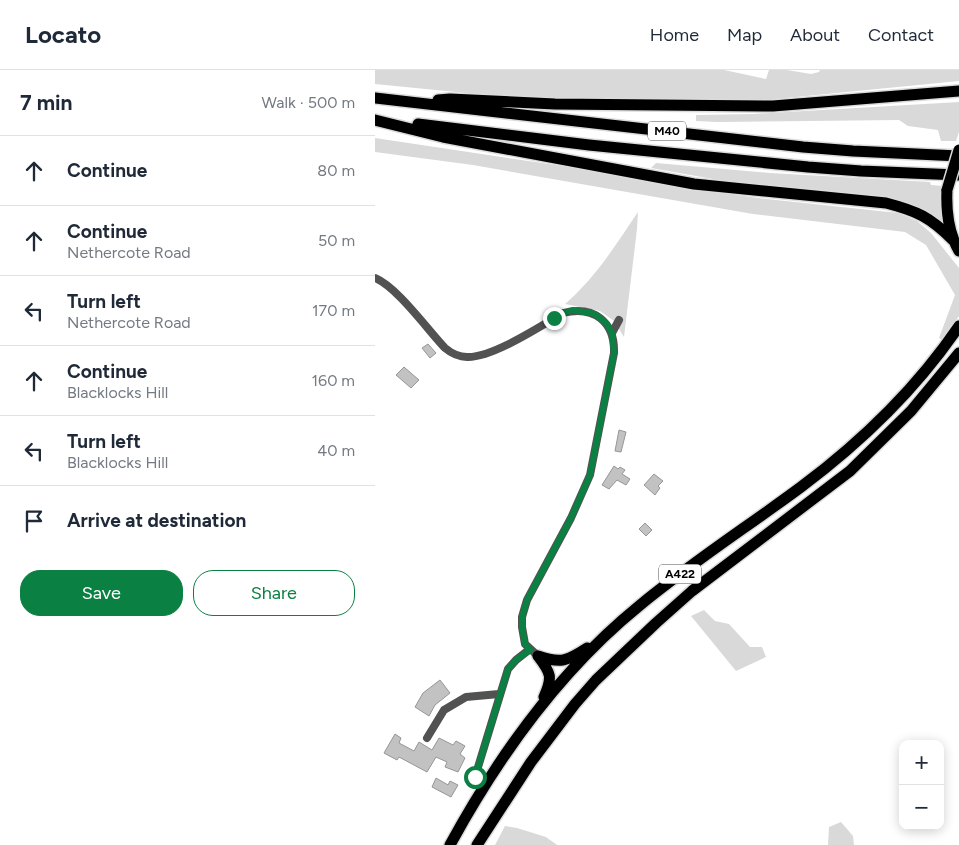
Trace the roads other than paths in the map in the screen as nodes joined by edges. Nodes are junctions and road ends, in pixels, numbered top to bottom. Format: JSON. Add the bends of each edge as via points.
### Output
{"nodes":[{"id":1,"x":959,"y":91,"type":"edge"},
{"id":2,"x":375,"y":98,"type":"edge"},
{"id":3,"x":411,"y":102,"type":"junction"},
{"id":4,"x":375,"y":119,"type":"edge"},
{"id":5,"x":959,"y":150,"type":"edge"},
{"id":6,"x":959,"y":156,"type":"edge"},
{"id":7,"x":959,"y":175,"type":"edge"},
{"id":8,"x":953,"y":240,"type":"junction"},
{"id":9,"x":959,"y":251,"type":"edge"},
{"id":10,"x":375,"y":278,"type":"edge"},
{"id":11,"x":619,"y":320,"type":"dead end"},
{"id":12,"x":959,"y":326,"type":"edge"},
{"id":13,"x":612,"y":333,"type":"junction"},
{"id":14,"x":959,"y":353,"type":"edge"},
{"id":15,"x":608,"y":634,"type":"junction"},
{"id":16,"x":534,"y":653,"type":"junction"},
{"id":17,"x":499,"y":694,"type":"junction"},
{"id":18,"x":538,"y":710,"type":"junction"},
{"id":19,"x":427,"y":738,"type":"dead end"},
{"id":20,"x":531,"y":762,"type":"junction"},
{"id":21,"x":475,"y":777,"type":"dead end"},
{"id":22,"x":451,"y":845,"type":"edge"},
{"id":23,"x":477,"y":845,"type":"edge"},
{"id":24,"x":484,"y":845,"type":"edge"}],
"edges":[{"from":1,"to":3,"type":"highway","number":"M40","via":[[773,106],[555,104],[450,99]]},
{"from":2,"to":3,"type":"highway","number":"M40"},
{"from":3,"to":6,"type":"highway","number":"M40","via":[[803,147]]},
{"from":4,"to":7,"type":"highway","number":"M40","via":[[788,165]]},
{"from":4,"to":8,"type":"highway","number":"M40","via":[[443,137],[694,184],[886,203],[912,209],[932,220]]},
{"from":5,"to":8,"type":"highway","bridge":true,"via":[[947,190],[946,206]]},
{"from":8,"to":9,"type":"highway"},
{"from":10,"to":13,"type":"street","via":[[396,292],[445,348],[466,357],[478,356],[509,344],[573,310],[595,314]]},
{"from":11,"to":13,"type":"street"},
{"from":12,"to":15,"type":"highway","number":"A422","via":[[924,373],[842,454],[681,573]]},
{"from":13,"to":16,"type":"street","via":[[614,353],[590,476],[527,600],[522,617],[525,644]]},
{"from":14,"to":20,"type":"highway","number":"A422","via":[[911,411],[849,471],[692,591],[621,654],[584,693]]},
{"from":15,"to":16,"type":"highway","via":[[565,660],[553,661]]},
{"from":15,"to":18,"type":"highway","number":"A422"},
{"from":16,"to":17,"type":"street","via":[[516,660],[508,669]]},
{"from":16,"to":18,"type":"highway","via":[[551,676]]},
{"from":17,"to":19,"type":"street","via":[[466,696],[444,710]]},
{"from":17,"to":21,"type":"street"},
{"from":18,"to":22,"type":"highway","number":"A422","via":[[512,743]]},
{"from":20,"to":23,"type":"highway","number":"A422"},
{"from":20,"to":24,"type":"highway"}]}
